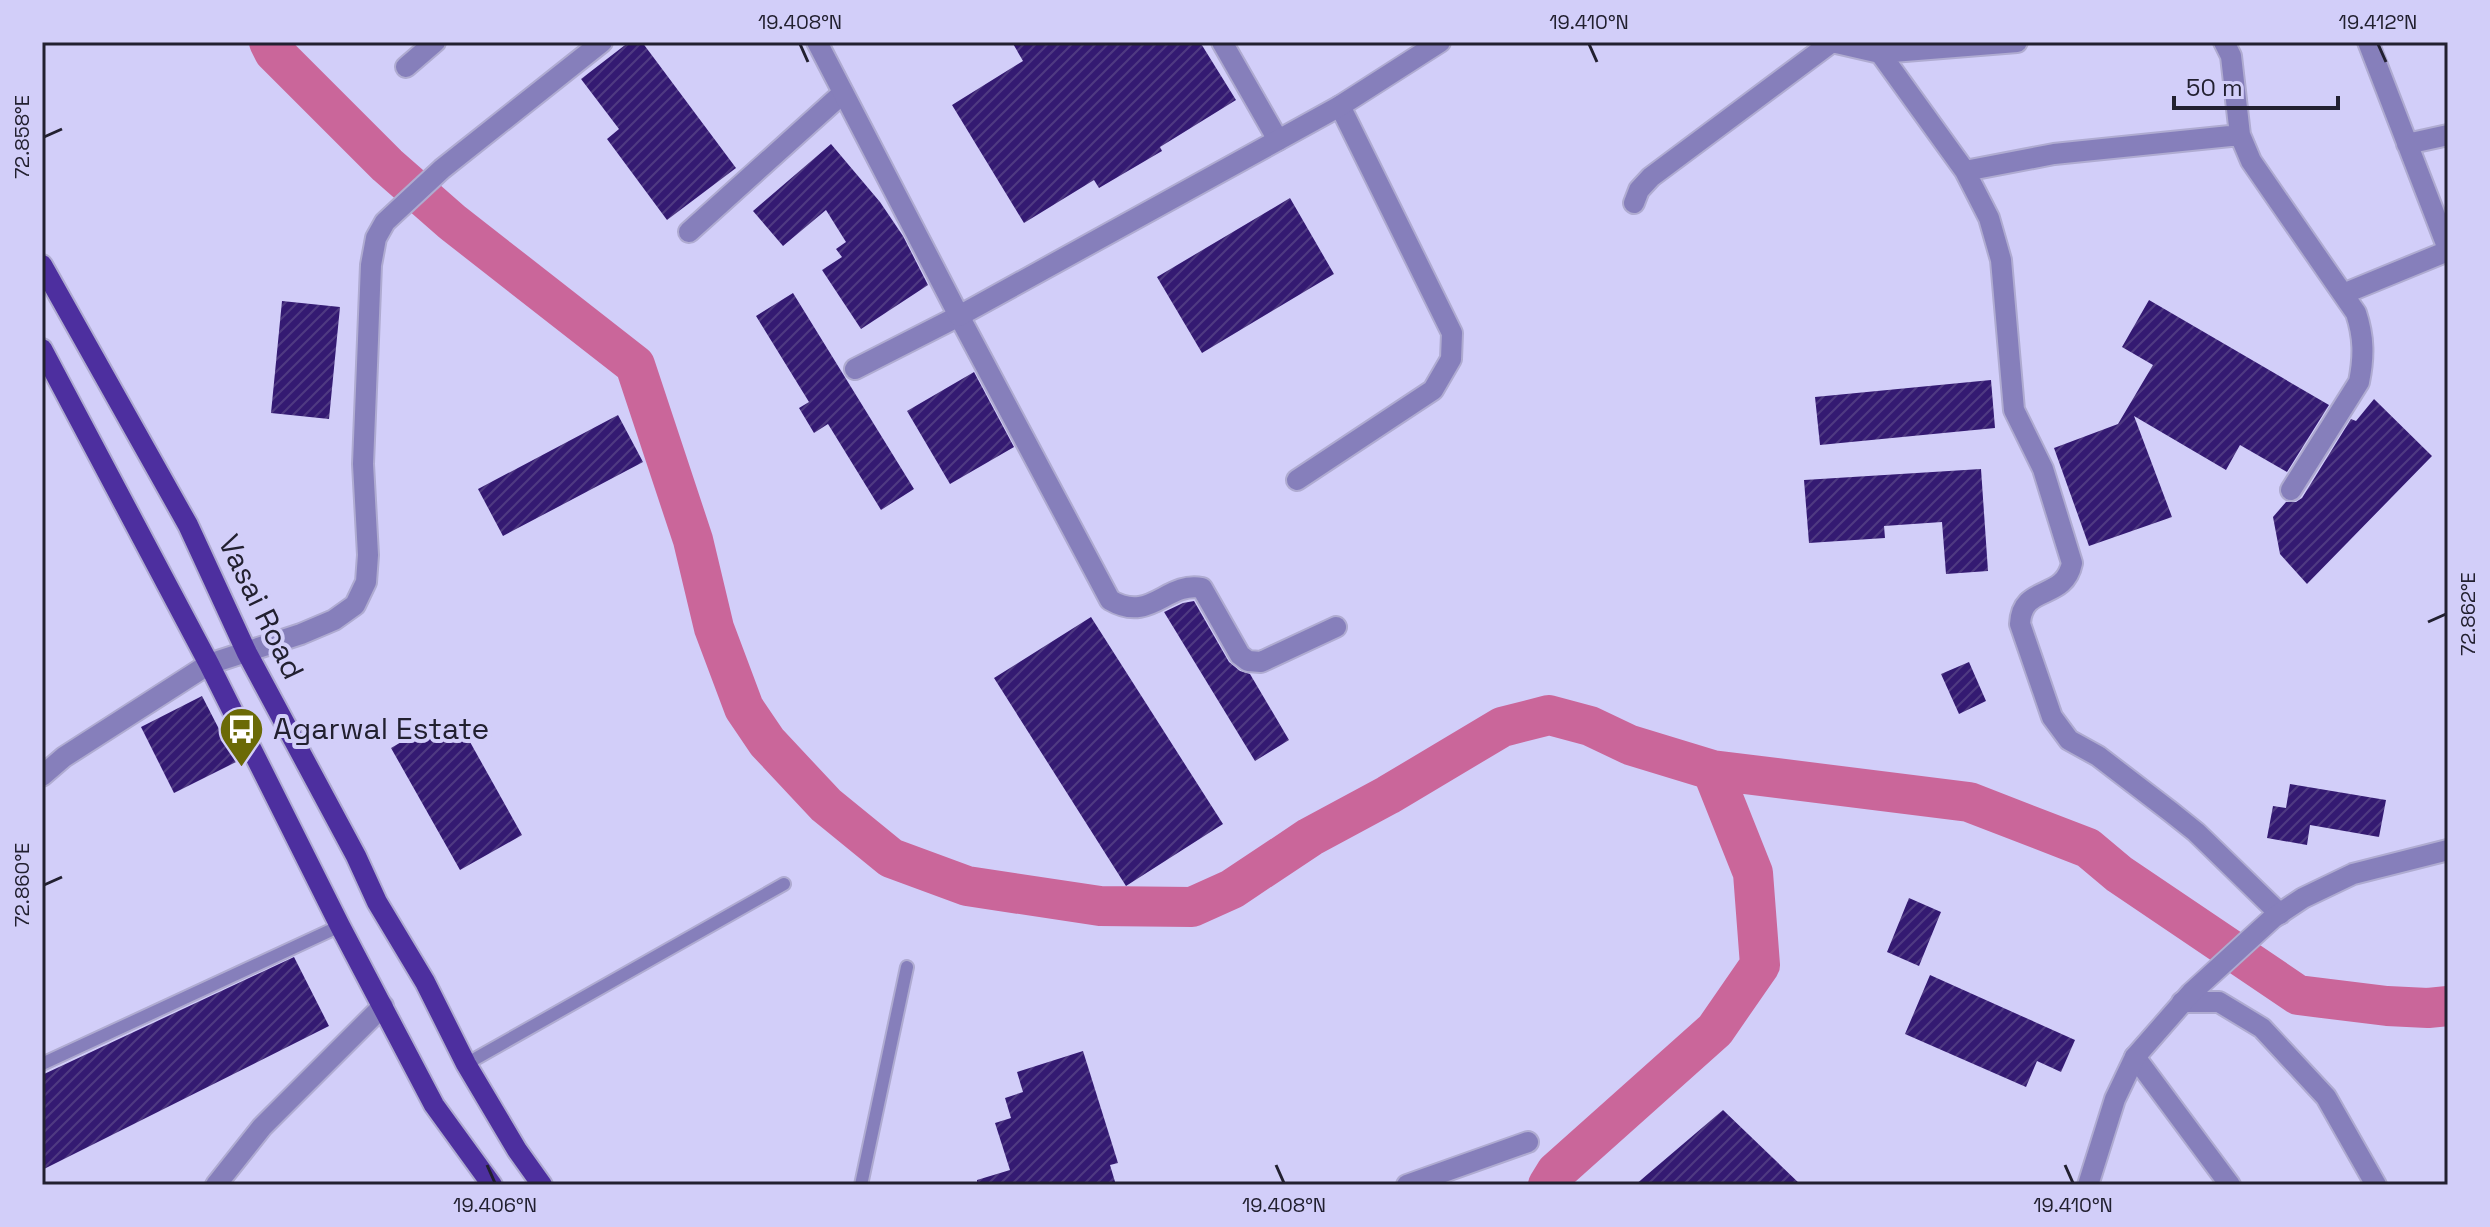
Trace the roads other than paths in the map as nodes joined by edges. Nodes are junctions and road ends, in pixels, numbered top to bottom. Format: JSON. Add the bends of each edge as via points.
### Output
{"nodes":[{"id":1,"x":435,"y":42,"type":"edge"},
{"id":2,"x":602,"y":42,"type":"edge"},
{"id":3,"x":817,"y":42,"type":"edge"},
{"id":4,"x":1222,"y":42,"type":"edge"},
{"id":5,"x":1440,"y":42,"type":"edge"},
{"id":6,"x":1832,"y":42,"type":"edge"},
{"id":7,"x":2017,"y":42,"type":"edge"},
{"id":8,"x":2224,"y":42,"type":"edge"},
{"id":9,"x":2368,"y":42,"type":"edge"},
{"id":10,"x":1880,"y":53,"type":"junction"},
{"id":11,"x":406,"y":67,"type":"dead end"},
{"id":12,"x":843,"y":93,"type":"junction"},
{"id":13,"x":1340,"y":106,"type":"junction"},
{"id":14,"x":2240,"y":135,"type":"junction"},
{"id":15,"x":2448,"y":135,"type":"edge"},
{"id":16,"x":1278,"y":140,"type":"junction"},
{"id":17,"x":2407,"y":144,"type":"junction"},
{"id":18,"x":1965,"y":171,"type":"junction"},
{"id":19,"x":1634,"y":203,"type":"dead end"},
{"id":20,"x":689,"y":232,"type":"dead end"},
{"id":21,"x":2448,"y":250,"type":"edge"},
{"id":22,"x":42,"y":265,"type":"edge"},
{"id":23,"x":2343,"y":294,"type":"junction"},
{"id":24,"x":959,"y":316,"type":"junction"},
{"id":25,"x":42,"y":349,"type":"edge"},
{"id":26,"x":855,"y":369,"type":"dead end"},
{"id":27,"x":1297,"y":480,"type":"dead end"},
{"id":28,"x":2291,"y":490,"type":"dead end"},
{"id":29,"x":1336,"y":627,"type":"dead end"},
{"id":30,"x":247,"y":653,"type":"junction"},
{"id":31,"x":209,"y":664,"type":"junction"},
{"id":32,"x":42,"y":776,"type":"edge"},
{"id":33,"x":2448,"y":850,"type":"edge"},
{"id":34,"x":784,"y":884,"type":"dead end"},
{"id":35,"x":2277,"y":916,"type":"junction"},
{"id":36,"x":340,"y":926,"type":"junction"},
{"id":37,"x":907,"y":967,"type":"dead end"},
{"id":38,"x":2186,"y":997,"type":"junction"},
{"id":39,"x":383,"y":1006,"type":"junction"},
{"id":40,"x":2135,"y":1057,"type":"junction"},
{"id":41,"x":42,"y":1064,"type":"edge"},
{"id":42,"x":466,"y":1064,"type":"junction"},
{"id":43,"x":1528,"y":1142,"type":"dead end"},
{"id":44,"x":216,"y":1185,"type":"edge"},
{"id":45,"x":492,"y":1185,"type":"edge"},
{"id":46,"x":542,"y":1185,"type":"edge"},
{"id":47,"x":861,"y":1185,"type":"edge"},
{"id":48,"x":1407,"y":1185,"type":"edge"},
{"id":49,"x":2088,"y":1185,"type":"edge"},
{"id":50,"x":2230,"y":1185,"type":"edge"},
{"id":51,"x":2376,"y":1185,"type":"edge"}],
"edges":[{"from":1,"to":11,"type":"street"},
{"from":2,"to":30,"type":"street","via":[[442,169],[385,222],[371,265],[363,464],[366,582],[355,605],[334,620]]},
{"from":3,"to":12,"type":"street"},
{"from":4,"to":16,"type":"street"},
{"from":5,"to":13,"type":"street"},
{"from":6,"to":10,"type":"street"},
{"from":6,"to":19,"type":"street","via":[[1651,177]]},
{"from":7,"to":10,"type":"street"},
{"from":8,"to":14,"type":"street","via":[[2231,56]]},
{"from":9,"to":17,"type":"street"},
{"from":10,"to":18,"type":"street"},
{"from":12,"to":20,"type":"street"},
{"from":12,"to":24,"type":"street"},
{"from":13,"to":16,"type":"street"},
{"from":13,"to":27,"type":"street","via":[[1452,333],[1451,359],[1433,390]]},
{"from":14,"to":18,"type":"street","via":[[2054,154]]},
{"from":14,"to":23,"type":"street","via":[[2251,161]]},
{"from":15,"to":17,"type":"street"},
{"from":16,"to":24,"type":"street"},
{"from":17,"to":21,"type":"street"},
{"from":18,"to":35,"type":"street","via":[[1989,218],[2001,260],[2014,410],[2043,469],[2072,563],[2059,585],[2025,603],[2021,611],[2020,624],[2052,717],[2069,740],[2108,763],[2196,832]]},
{"from":21,"to":23,"type":"street"},
{"from":22,"to":30,"type":"main road","name":"Vasai Road","via":[[188,525]]},
{"from":23,"to":28,"type":"street","via":[[2363,333],[2359,382]]},
{"from":24,"to":26,"type":"street"},
{"from":24,"to":29,"type":"street","via":[[1110,600],[1139,609],[1191,586],[1202,588],[1248,661],[1261,662]]},
{"from":25,"to":31,"type":"main road"},
{"from":30,"to":31,"type":"street"},
{"from":30,"to":42,"type":"main road","name":"Vasai Road"},
{"from":31,"to":32,"type":"street"},
{"from":31,"to":36,"type":"main road"},
{"from":33,"to":35,"type":"street","via":[[2353,874]]},
{"from":34,"to":42,"type":"lane"},
{"from":35,"to":38,"type":"street"},
{"from":36,"to":39,"type":"main road"},
{"from":36,"to":41,"type":"lane"},
{"from":37,"to":47,"type":"lane"},
{"from":38,"to":40,"type":"street"},
{"from":38,"to":51,"type":"street","via":[[2219,1002],[2262,1028],[2326,1097]]},
{"from":39,"to":44,"type":"street","via":[[262,1127]]},
{"from":39,"to":45,"type":"main road","via":[[434,1105]]},
{"from":40,"to":49,"type":"street","via":[[2115,1099]]},
{"from":40,"to":50,"type":"street"},
{"from":42,"to":46,"type":"main road","name":"Vasai Road"},
{"from":43,"to":48,"type":"street"}]}
